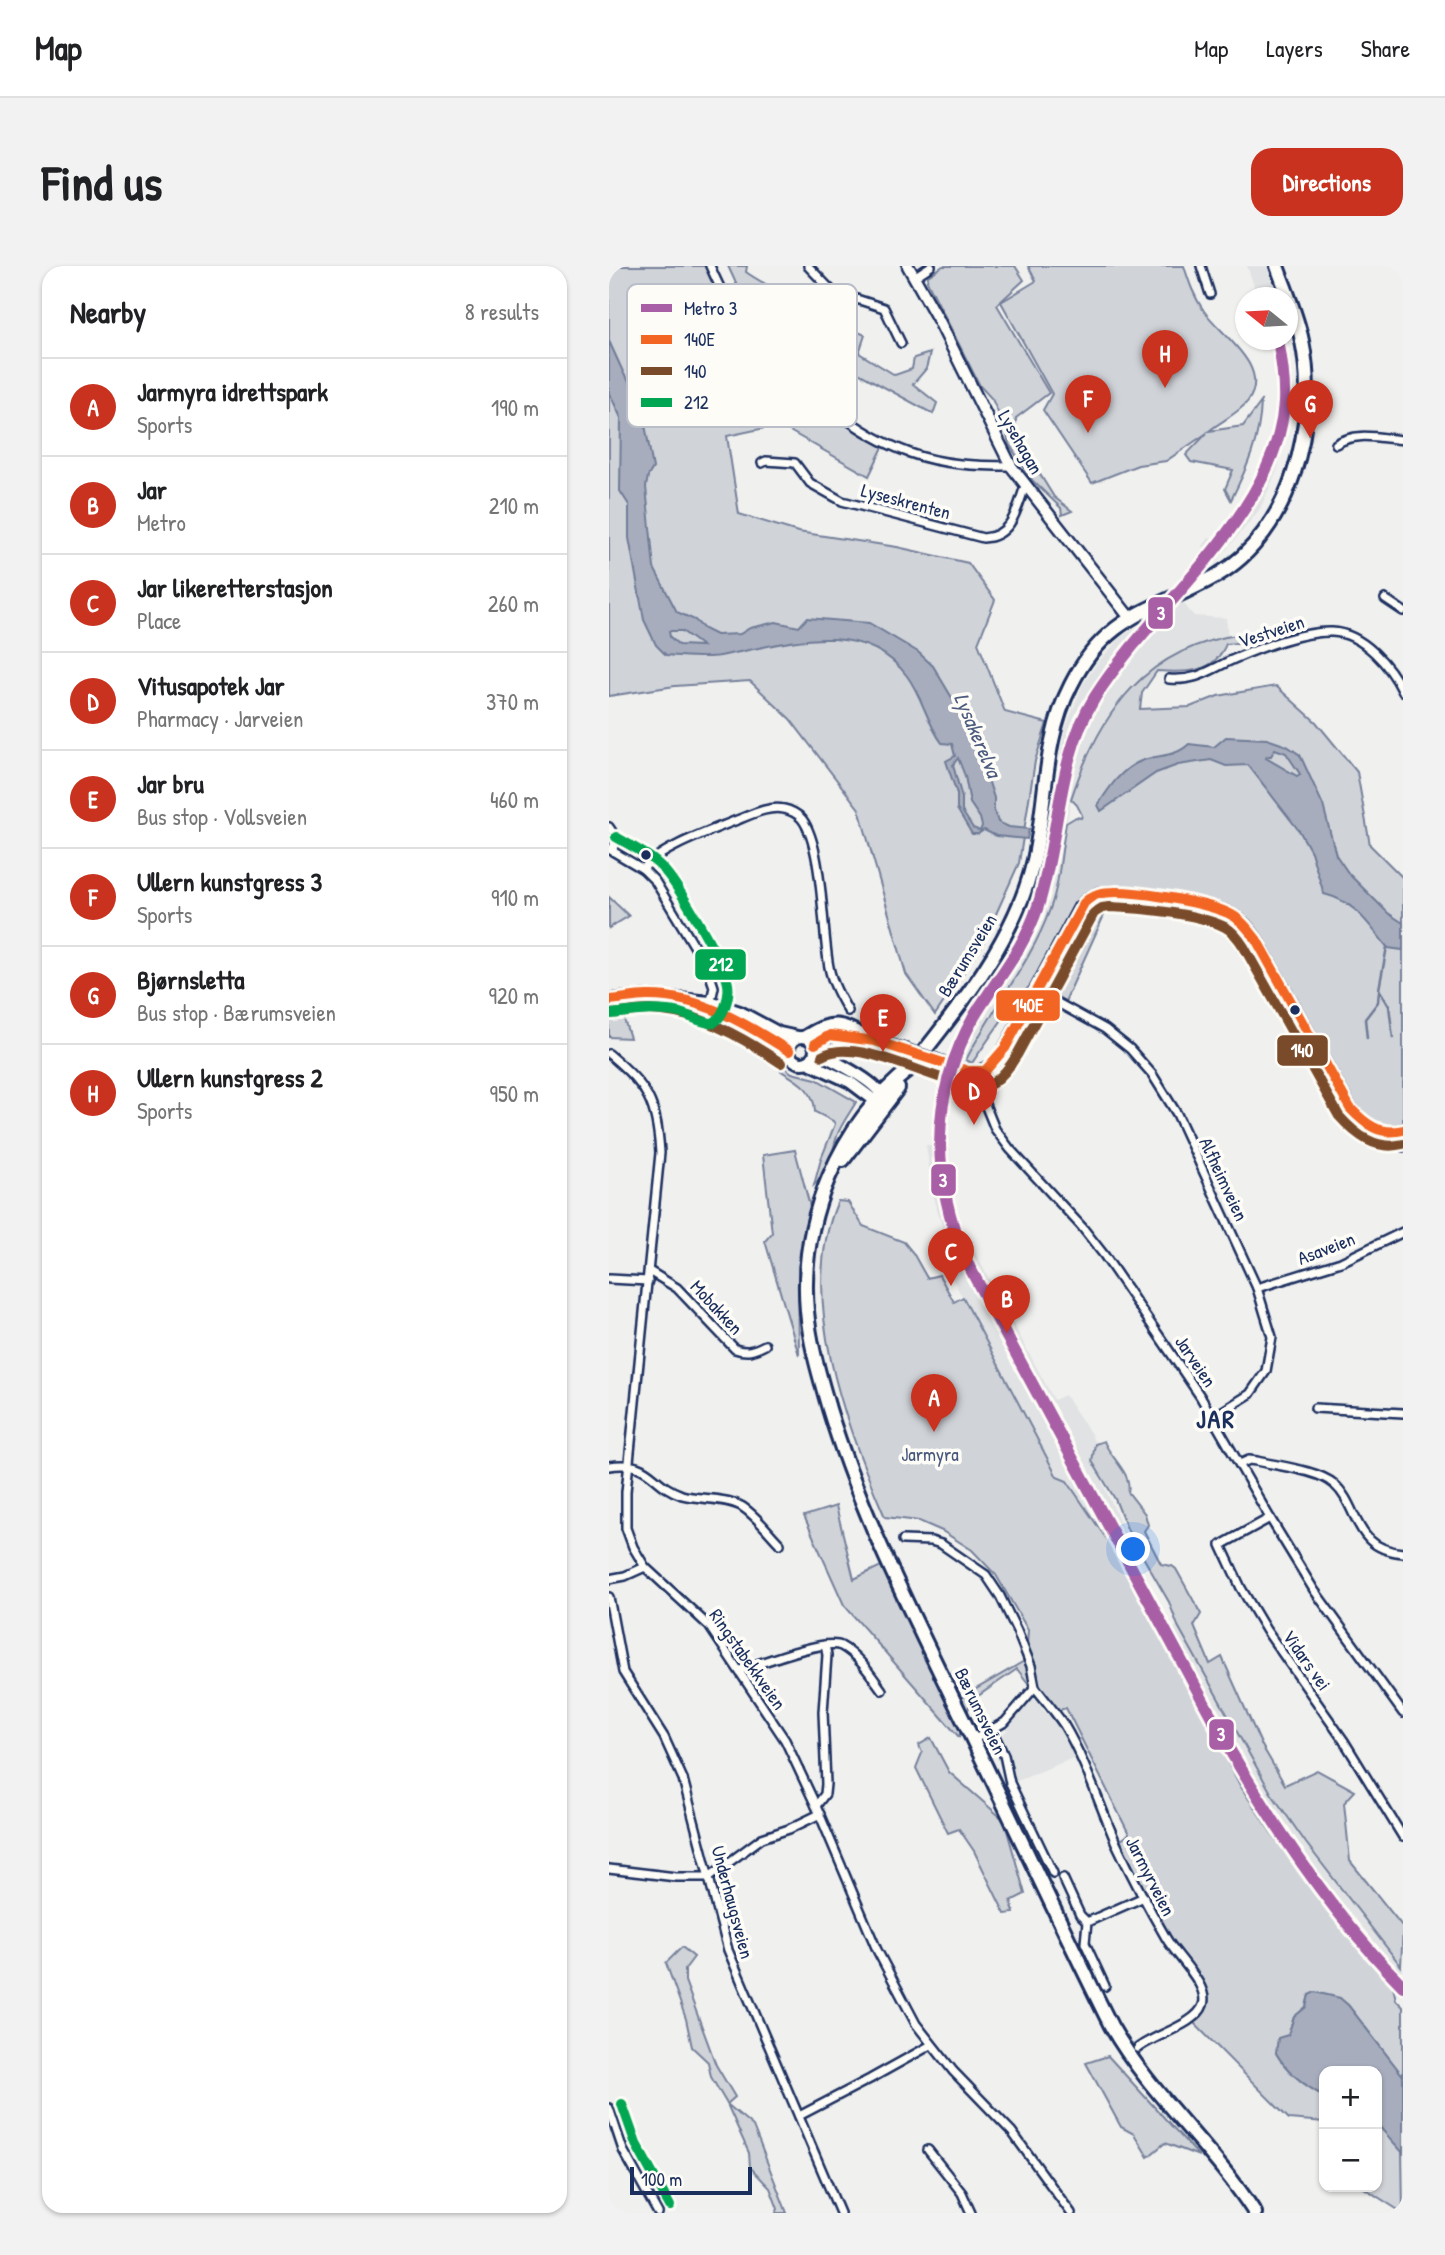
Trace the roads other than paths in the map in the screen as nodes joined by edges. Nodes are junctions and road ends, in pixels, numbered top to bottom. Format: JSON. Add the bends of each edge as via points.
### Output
{"nodes":[{"id":1,"x":710,"y":266,"type":"edge"},
{"id":2,"x":808,"y":266,"type":"edge"},
{"id":3,"x":908,"y":266,"type":"edge"},
{"id":4,"x":932,"y":266,"type":"edge"},
{"id":5,"x":1202,"y":266,"type":"edge"},
{"id":6,"x":1277,"y":266,"type":"edge"},
{"id":7,"x":914,"y":277,"type":"junction"},
{"id":8,"x":720,"y":284,"type":"edge"},
{"id":9,"x":825,"y":284,"type":"edge"},
{"id":10,"x":1210,"y":294,"type":"dead end"},
{"id":11,"x":857,"y":299,"type":"edge"},
{"id":12,"x":901,"y":343,"type":"dead end"},
{"id":13,"x":857,"y":424,"type":"edge"},
{"id":14,"x":1403,"y":440,"type":"edge"},
{"id":15,"x":1336,"y":444,"type":"dead end"},
{"id":16,"x":762,"y":463,"type":"dead end"},
{"id":17,"x":1011,"y":466,"type":"junction"},
{"id":18,"x":1025,"y":486,"type":"junction"},
{"id":19,"x":1385,"y":599,"type":"dead end"},
{"id":20,"x":1403,"y":611,"type":"edge"},
{"id":21,"x":1130,"y":618,"type":"junction"},
{"id":22,"x":1169,"y":679,"type":"dead end"},
{"id":23,"x":1403,"y":692,"type":"edge"},
{"id":24,"x":609,"y":827,"type":"edge"},
{"id":25,"x":611,"y":850,"type":"edge"},
{"id":26,"x":643,"y":869,"type":"junction"},
{"id":27,"x":1036,"y":991,"type":"junction"},
{"id":28,"x":609,"y":1000,"type":"edge"},
{"id":29,"x":709,"y":1005,"type":"junction"},
{"id":30,"x":848,"y":1011,"type":"dead end"},
{"id":31,"x":808,"y":1042,"type":"junction"},
{"id":32,"x":789,"y":1051,"type":"junction"},
{"id":33,"x":609,"y":1054,"type":"edge"},
{"id":34,"x":807,"y":1062,"type":"junction"},
{"id":35,"x":980,"y":1072,"type":"junction"},
{"id":36,"x":881,"y":1101,"type":"junction"},
{"id":37,"x":1401,"y":1130,"type":"edge"},
{"id":38,"x":1403,"y":1147,"type":"edge"},
{"id":39,"x":1403,"y":1232,"type":"edge"},
{"id":40,"x":649,"y":1271,"type":"junction"},
{"id":41,"x":609,"y":1279,"type":"edge"},
{"id":42,"x":648,"y":1281,"type":"junction"},
{"id":43,"x":1257,"y":1288,"type":"junction"},
{"id":44,"x":765,"y":1345,"type":"dead end"},
{"id":45,"x":1315,"y":1408,"type":"dead end"},
{"id":46,"x":1403,"y":1413,"type":"edge"},
{"id":47,"x":1213,"y":1417,"type":"junction"},
{"id":48,"x":628,"y":1463,"type":"junction"},
{"id":49,"x":1240,"y":1464,"type":"junction"},
{"id":50,"x":609,"y":1466,"type":"edge"},
{"id":51,"x":1269,"y":1518,"type":"junction"},
{"id":52,"x":904,"y":1540,"type":"dead end"},
{"id":53,"x":780,"y":1544,"type":"dead end"},
{"id":54,"x":1403,"y":1553,"type":"edge"},
{"id":55,"x":645,"y":1567,"type":"junction"},
{"id":56,"x":609,"y":1579,"type":"edge"},
{"id":57,"x":609,"y":1597,"type":"edge"},
{"id":58,"x":825,"y":1645,"type":"junction"},
{"id":59,"x":740,"y":1670,"type":"junction"},
{"id":60,"x":1035,"y":1687,"type":"junction"},
{"id":61,"x":882,"y":1690,"type":"dead end"},
{"id":62,"x":1403,"y":1713,"type":"edge"},
{"id":63,"x":992,"y":1730,"type":"junction"},
{"id":64,"x":973,"y":1740,"type":"junction"},
{"id":65,"x":818,"y":1810,"type":"junction"},
{"id":66,"x":1403,"y":1837,"type":"edge"},
{"id":67,"x":609,"y":1869,"type":"edge"},
{"id":68,"x":1053,"y":1874,"type":"dead end"},
{"id":69,"x":709,"y":1877,"type":"junction"},
{"id":70,"x":1063,"y":1878,"type":"dead end"},
{"id":71,"x":1144,"y":1897,"type":"junction"},
{"id":72,"x":1087,"y":1922,"type":"junction"},
{"id":73,"x":1105,"y":1986,"type":"dead end"},
{"id":74,"x":931,"y":2045,"type":"junction"},
{"id":75,"x":1138,"y":2048,"type":"dead end"},
{"id":76,"x":609,"y":2108,"type":"edge"},
{"id":77,"x":799,"y":2116,"type":"junction"},
{"id":78,"x":928,"y":2150,"type":"dead end"},
{"id":79,"x":658,"y":2213,"type":"edge"},
{"id":80,"x":841,"y":2213,"type":"edge"},
{"id":81,"x":971,"y":2213,"type":"edge"},
{"id":82,"x":1071,"y":2213,"type":"edge"},
{"id":83,"x":1255,"y":2213,"type":"edge"}],
"edges":[{"from":1,"to":8,"type":"street"},
{"from":2,"to":9,"type":"street"},
{"from":3,"to":7,"type":"street","name":"Lysehagan"},
{"from":4,"to":7,"type":"street"},
{"from":5,"to":10,"type":"street"},
{"from":6,"to":21,"type":"main road","via":[[1305,357],[1306,413],[1298,456],[1278,507],[1256,542],[1231,566]]},
{"from":7,"to":17,"type":"street","name":"Lysehagan"},
{"from":11,"to":12,"type":"street","via":[[884,308]]},
{"from":13,"to":17,"type":"street","via":[[898,449],[937,461]]},
{"from":14,"to":15,"type":"street","via":[[1351,436]]},
{"from":16,"to":18,"type":"street","name":"Lyseskrenten","via":[[795,463],[810,483],[842,500],[983,538],[1009,526]]},
{"from":17,"to":18,"type":"street","name":"Lysehagan"},
{"from":18,"to":21,"type":"street","name":"Lysehagan"},
{"from":19,"to":20,"type":"street"},
{"from":21,"to":36,"type":"main road","name":"Bærumsveien","via":[[1098,645],[1073,681],[1055,729],[1035,852],[1024,891],[1002,938],[966,995]]},
{"from":22,"to":23,"type":"street","name":"Vestveien","via":[[1199,677],[1299,636],[1333,632],[1371,650]]},
{"from":24,"to":25,"type":"street","via":[[615,836]]},
{"from":25,"to":26,"type":"street"},
{"from":26,"to":29,"type":"street","via":[[655,881],[708,969],[714,987]]},
{"from":26,"to":30,"type":"street","via":[[656,855],[754,814],[772,808],[795,813],[809,832],[829,967]]},
{"from":27,"to":35,"type":"main road","via":[[1000,1056]]},
{"from":27,"to":37,"type":"main road","via":[[1076,914],[1094,896],[1124,894],[1224,911],[1238,918],[1256,939],[1350,1108],[1372,1128]]},
{"from":27,"to":43,"type":"street","name":"Alfheimveien","via":[[1105,1029],[1152,1074],[1177,1114]]},
{"from":28,"to":29,"type":"main road","via":[[649,996]]},
{"from":29,"to":31,"type":"main road","via":[[740,1012]]},
{"from":29,"to":32,"type":"main road"},
{"from":31,"to":32,"type":"main road","via":[[790,1044]]},
{"from":31,"to":34,"type":"main road"},
{"from":31,"to":35,"type":"main road","bridge":true,"via":[[820,1027],[834,1024]]},
{"from":31,"to":36,"type":"main road","via":[[873,1084]]},
{"from":32,"to":34,"type":"main road","via":[[796,1061]]},
{"from":33,"to":40,"type":"street","name":"Ringstabekkveien","via":[[649,1096],[659,1134]]},
{"from":34,"to":36,"type":"main road"},
{"from":35,"to":47,"type":"street","name":"Jarveien","via":[[984,1102],[995,1129],[1104,1255]]},
{"from":36,"to":64,"type":"main road","name":"Bærumsveien","via":[[831,1177],[815,1221],[807,1310],[837,1435],[876,1535]]},
{"from":37,"to":38,"type":"street"},
{"from":39,"to":43,"type":"street","name":"Asaveien","via":[[1341,1262]]},
{"from":40,"to":42,"type":"street","name":"Ringstabekkveien"},
{"from":40,"to":44,"type":"street","name":"Mobakken","via":[[677,1288],[735,1349],[752,1352]]},
{"from":41,"to":42,"type":"street"},
{"from":42,"to":48,"type":"street","name":"Ringstabekkveien"},
{"from":43,"to":47,"type":"street","name":"Alfheimveien","via":[[1272,1336],[1266,1371],[1250,1394]]},
{"from":45,"to":46,"type":"street"},
{"from":47,"to":49,"type":"street","name":"Jarveien"},
{"from":48,"to":50,"type":"street"},
{"from":48,"to":53,"type":"street","via":[[681,1494],[742,1507]]},
{"from":48,"to":55,"type":"street","name":"Ringstabekkveien","via":[[626,1528]]},
{"from":49,"to":51,"type":"street","name":"Jarveien"},
{"from":49,"to":54,"type":"street","via":[[1257,1461],[1327,1479],[1341,1493],[1364,1534]]},
{"from":51,"to":62,"type":"street","name":"Jarveien","via":[[1314,1590]]},
{"from":51,"to":66,"type":"street","name":"Vidars vei","via":[[1221,1545],[1260,1620],[1344,1741]]},
{"from":52,"to":60,"type":"street","name":"Jarmyrveien","via":[[941,1544],[986,1575],[1017,1631]]},
{"from":55,"to":56,"type":"street"},
{"from":55,"to":59,"type":"street","name":"Ringstabekkveien","via":[[698,1614]]},
{"from":57,"to":69,"type":"street","name":"Underhaugsveien","via":[[623,1671],[677,1760]]},
{"from":58,"to":59,"type":"street"},
{"from":58,"to":61,"type":"street","via":[[832,1643],[853,1655]]},
{"from":58,"to":65,"type":"street","via":[[826,1784]]},
{"from":59,"to":65,"type":"street","name":"Ringstabekkveien","via":[[785,1740]]},
{"from":60,"to":63,"type":"street","via":[[1005,1723]]},
{"from":60,"to":71,"type":"street","name":"Jarmyrveien","via":[[1074,1744]]},
{"from":63,"to":64,"type":"street"},
{"from":63,"to":68,"type":"street","via":[[1010,1783]]},
{"from":64,"to":83,"type":"main road","name":"Bærumsveien","via":[[1122,2045]]},
{"from":65,"to":69,"type":"street","via":[[789,1829],[762,1838]]},
{"from":65,"to":74,"type":"street","name":"Ringstabekkveien","via":[[891,1978]]},
{"from":67,"to":69,"type":"street"},
{"from":69,"to":77,"type":"street","name":"Underhaugsveien","via":[[737,1975]]},
{"from":70,"to":72,"type":"street"},
{"from":71,"to":72,"type":"street"},
{"from":71,"to":75,"type":"street","name":"Jarmyrveien","via":[[1167,1941],[1200,1982],[1205,1999],[1190,2020]]},
{"from":72,"to":73,"type":"street","via":[[1085,1943]]},
{"from":74,"to":77,"type":"street"},
{"from":74,"to":82,"type":"street","name":"Ringstabekkveien","via":[[1012,2132]]},
{"from":76,"to":79,"type":"street","via":[[622,2150]]},
{"from":77,"to":80,"type":"street","name":"Underhaugsveien"},
{"from":78,"to":81,"type":"street"}]}
